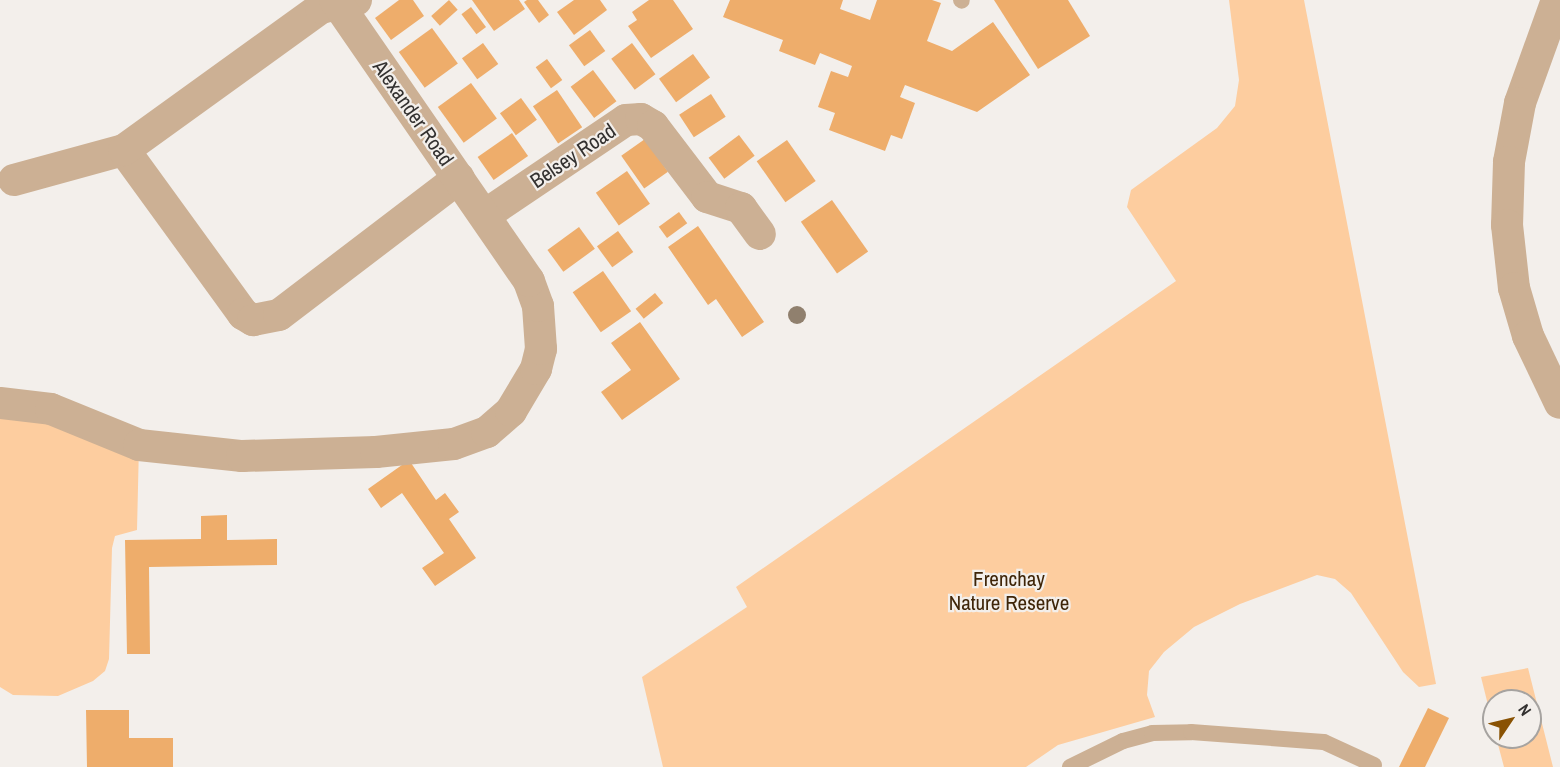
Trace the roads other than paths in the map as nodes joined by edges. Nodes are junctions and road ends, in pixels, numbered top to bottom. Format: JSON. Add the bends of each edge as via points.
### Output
{"nodes":[{"id":1,"x":1557,"y":0,"type":"edge"},
{"id":2,"x":343,"y":2,"type":"edge"},
{"id":3,"x":124,"y":150,"type":"junction"},
{"id":4,"x":459,"y":178,"type":"junction"},
{"id":5,"x":14,"y":180,"type":"dead end"},
{"id":6,"x":488,"y":220,"type":"junction"},
{"id":7,"x":760,"y":234,"type":"dead end"},
{"id":8,"x":0,"y":403,"type":"edge"},
{"id":9,"x":1560,"y":403,"type":"edge"},
{"id":10,"x":1374,"y":765,"type":"dead end"},
{"id":11,"x":1070,"y":767,"type":"edge"}],
"edges":[{"from":1,"to":9,"type":"street","via":[[1520,103],[1509,162],[1507,225],[1516,297],[1528,336]]},
{"from":2,"to":3,"type":"street","via":[[321,8]]},
{"from":2,"to":4,"type":"street","name":"Alexander Road"},
{"from":3,"to":4,"type":"street","via":[[243,314],[253,320],[279,315]]},
{"from":3,"to":5,"type":"street"},
{"from":4,"to":6,"type":"street","name":"Alexander Road"},
{"from":6,"to":7,"type":"street","name":"Belsey Road","via":[[626,120],[641,119],[653,126],[707,197],[741,208]]},
{"from":6,"to":8,"type":"street","name":"Alexander Road","via":[[529,281],[538,306],[541,350],[531,379],[511,411],[487,432],[471,439],[376,452],[248,456],[179,452],[117,439],[51,409]]},
{"from":10,"to":11,"type":"lane","via":[[1324,742],[1191,732],[1152,733],[1123,741]]}]}
